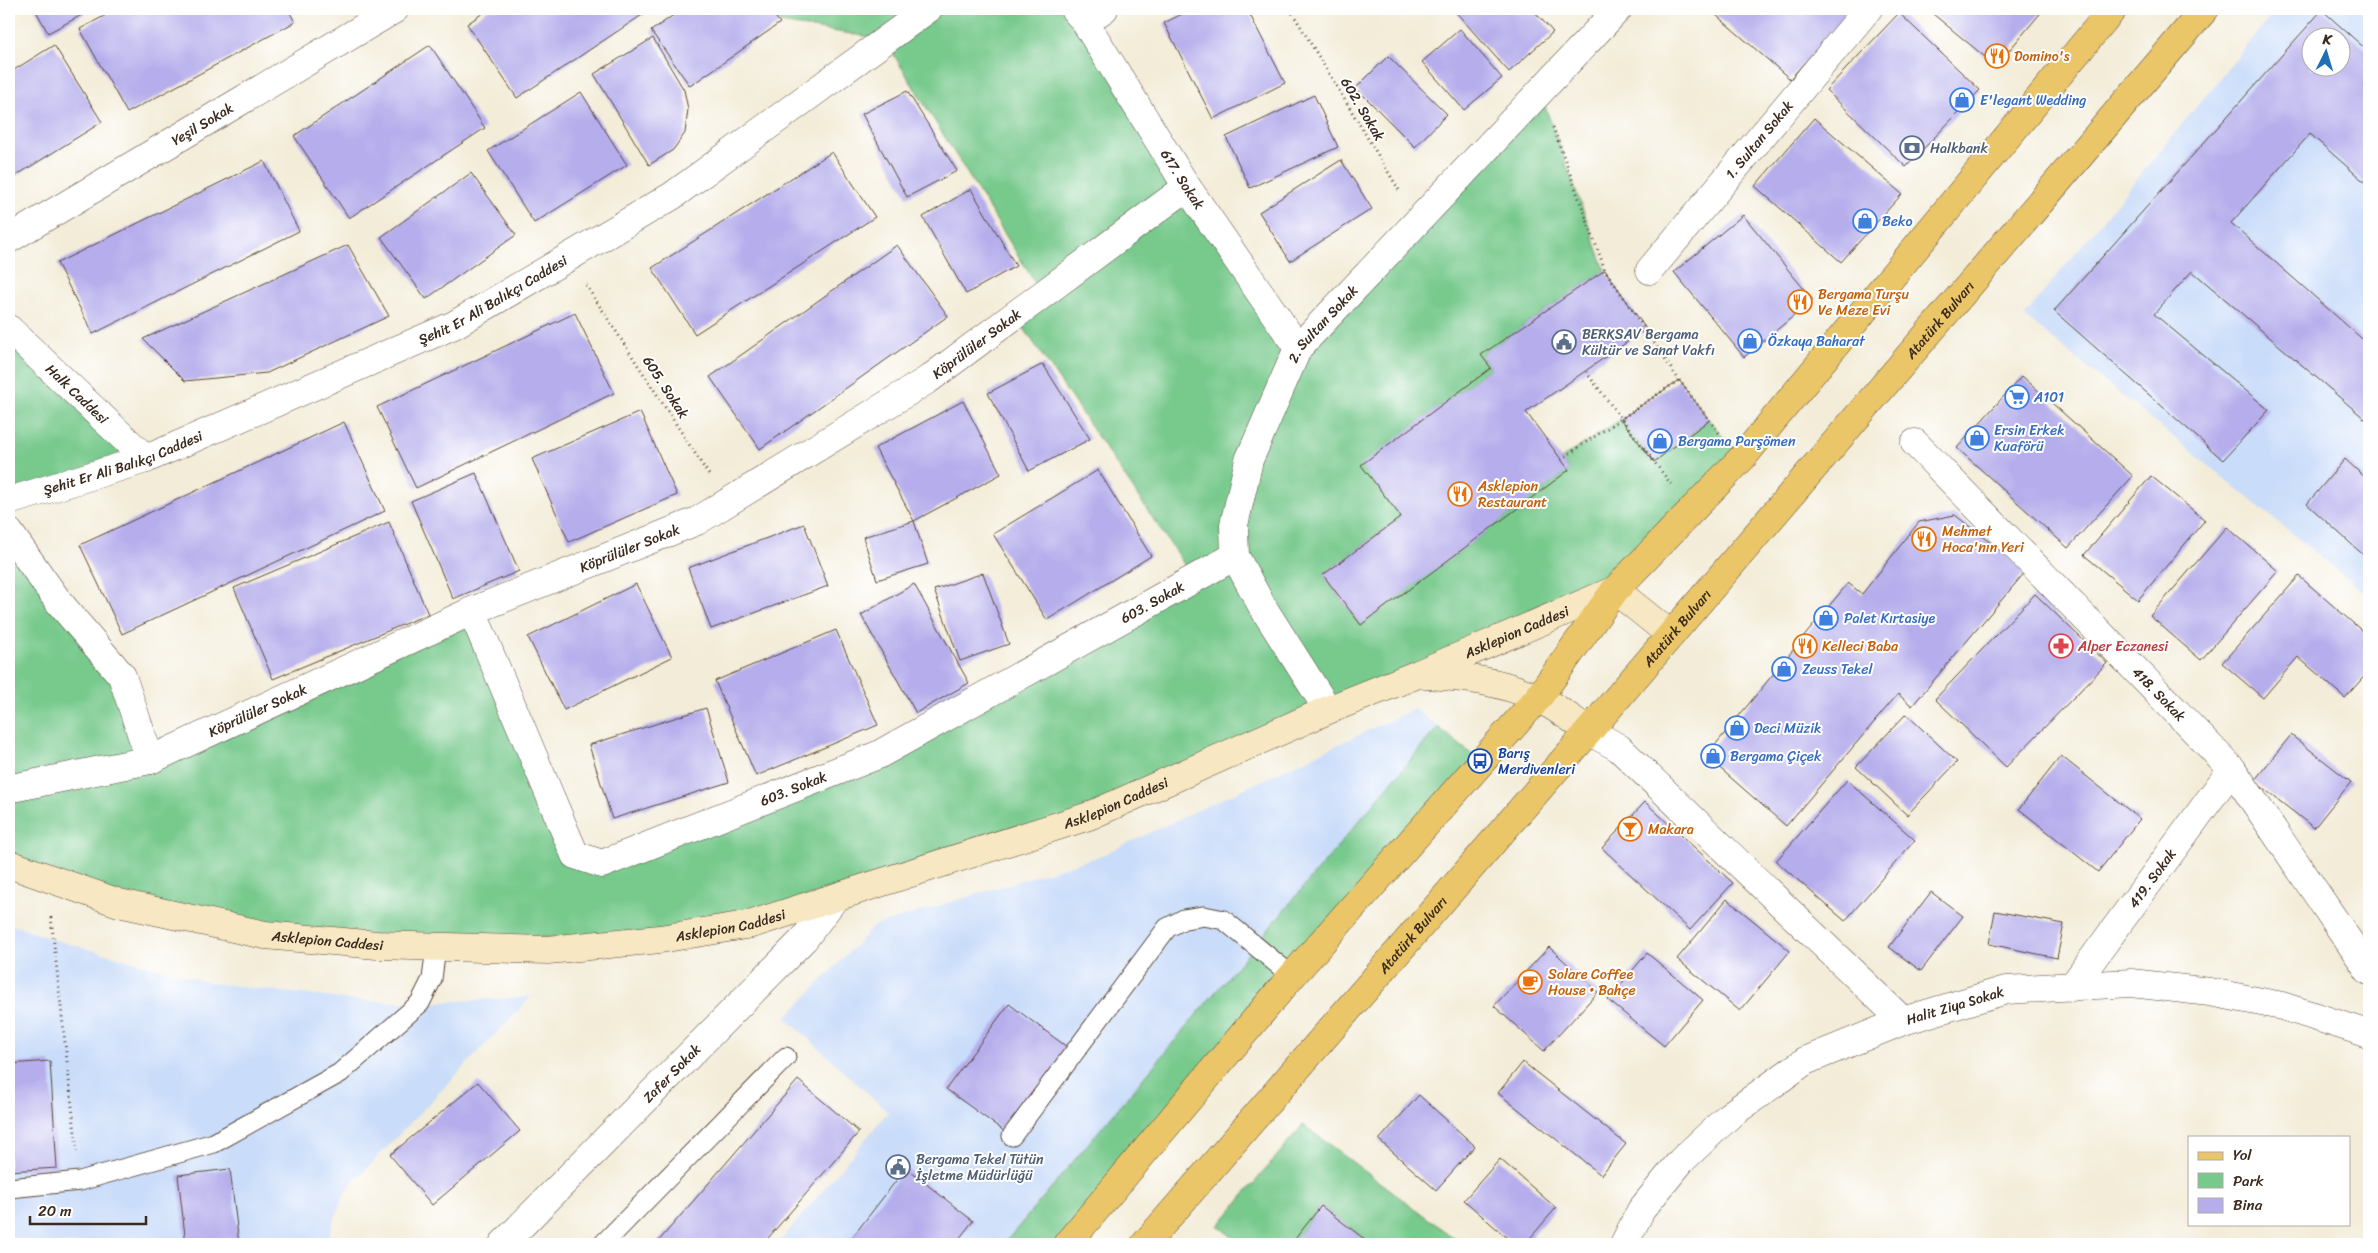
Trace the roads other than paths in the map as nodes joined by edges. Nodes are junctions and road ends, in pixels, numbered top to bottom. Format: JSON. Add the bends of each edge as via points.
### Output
{"nodes":[{"id":1,"x":394,"y":9,"type":"edge"},
{"id":2,"x":928,"y":9,"type":"edge"},
{"id":3,"x":1618,"y":9,"type":"edge"},
{"id":4,"x":1868,"y":9,"type":"edge"},
{"id":5,"x":2113,"y":9,"type":"edge"},
{"id":6,"x":2205,"y":9,"type":"edge"},
{"id":7,"x":1088,"y":13,"type":"edge"},
{"id":8,"x":1187,"y":187,"type":"junction"},
{"id":9,"x":9,"y":239,"type":"edge"},
{"id":10,"x":1650,"y":270,"type":"dead end"},
{"id":11,"x":9,"y":329,"type":"edge"},
{"id":12,"x":1298,"y":348,"type":"junction"},
{"id":13,"x":1915,"y":443,"type":"dead end"},
{"id":14,"x":146,"y":459,"type":"junction"},
{"id":15,"x":9,"y":502,"type":"edge"},
{"id":16,"x":9,"y":532,"type":"edge"},
{"id":17,"x":1235,"y":556,"type":"junction"},
{"id":18,"x":1615,"y":590,"type":"junction"},
{"id":19,"x":472,"y":611,"type":"junction"},
{"id":20,"x":1672,"y":635,"type":"junction"},
{"id":21,"x":1418,"y":674,"type":"junction"},
{"id":22,"x":1538,"y":698,"type":"junction"},
{"id":23,"x":1328,"y":710,"type":"junction"},
{"id":24,"x":1589,"y":731,"type":"junction"},
{"id":25,"x":150,"y":760,"type":"junction"},
{"id":26,"x":2232,"y":770,"type":"junction"},
{"id":27,"x":9,"y":787,"type":"edge"},
{"id":28,"x":9,"y":864,"type":"edge"},
{"id":29,"x":835,"y":898,"type":"junction"},
{"id":30,"x":436,"y":947,"type":"junction"},
{"id":31,"x":2369,"y":971,"type":"edge"},
{"id":32,"x":1292,"y":976,"type":"junction"},
{"id":33,"x":2072,"y":987,"type":"junction"},
{"id":34,"x":1903,"y":1021,"type":"junction"},
{"id":35,"x":2369,"y":1034,"type":"edge"},
{"id":36,"x":786,"y":1057,"type":"dead end"},
{"id":37,"x":1012,"y":1136,"type":"dead end"},
{"id":38,"x":9,"y":1188,"type":"edge"},
{"id":39,"x":503,"y":1244,"type":"edge"},
{"id":40,"x":603,"y":1244,"type":"edge"},
{"id":41,"x":1067,"y":1244,"type":"edge"},
{"id":42,"x":1145,"y":1244,"type":"edge"},
{"id":43,"x":1624,"y":1244,"type":"edge"}],
"edges":[{"from":1,"to":9,"type":"street","name":"Yeşil Sokak"},
{"from":2,"to":14,"type":"street","name":"Şehit Er Ali Balıkçı Caddesi","via":[[672,196],[454,325]]},
{"from":3,"to":12,"type":"street","name":"2. Sultan Sokak"},
{"from":4,"to":10,"type":"street","name":"1. Sultan Sokak"},
{"from":5,"to":18,"type":"main road","via":[[1742,458]]},
{"from":6,"to":20,"type":"main road","name":"Atatürk Bulvarı"},
{"from":7,"to":8,"type":"street","name":"617. Sokak"},
{"from":8,"to":12,"type":"street","name":"617. Sokak"},
{"from":8,"to":19,"type":"street","name":"Köprülüler Sokak","via":[[929,379],[697,521]]},
{"from":11,"to":14,"type":"street","name":"Halk Caddesi"},
{"from":12,"to":17,"type":"street","name":"2. Sultan Sokak","via":[[1249,460],[1234,525]]},
{"from":13,"to":26,"type":"street","name":"418. Sokak"},
{"from":14,"to":15,"type":"street","name":"Şehit Er Ali Balıkçı Caddesi"},
{"from":16,"to":25,"type":"street","via":[[58,601],[122,676]]},
{"from":17,"to":19,"type":"street","name":"603. Sokak","via":[[878,755],[602,864],[575,855]]},
{"from":17,"to":23,"type":"street","name":"2. Sultan Sokak","via":[[1262,606]]},
{"from":18,"to":20,"type":"main road"},
{"from":18,"to":21,"type":"main road","name":"Asklepion Caddesi"},
{"from":18,"to":22,"type":"main road"},
{"from":19,"to":25,"type":"street","name":"Köprülüler Sokak"},
{"from":20,"to":24,"type":"main road","name":"Atatürk Bulvarı"},
{"from":21,"to":22,"type":"main road","name":"Asklepion Caddesi","via":[[1492,681]]},
{"from":21,"to":23,"type":"main road","name":"Asklepion Caddesi"},
{"from":22,"to":24,"type":"main road","name":"Asklepion Caddesi"},
{"from":22,"to":32,"type":"main road"},
{"from":23,"to":29,"type":"main road","name":"Asklepion Caddesi","via":[[1089,816]]},
{"from":24,"to":34,"type":"street","name":"Halit Ziya Sokak","via":[[1619,748]]},
{"from":24,"to":42,"type":"main road","name":"Atatürk Bulvarı"},
{"from":25,"to":27,"type":"street","name":"Köprülüler Sokak"},
{"from":26,"to":31,"type":"street","name":"418. Sokak"},
{"from":26,"to":33,"type":"street","name":"419. Sokak"},
{"from":28,"to":30,"type":"main road","name":"Asklepion Caddesi","via":[[120,903],[265,935]]},
{"from":29,"to":30,"type":"main road","name":"Asklepion Caddesi","via":[[752,924],[660,940],[548,950]]},
{"from":29,"to":39,"type":"street","name":"Zafer Sokak","via":[[804,938]]},
{"from":30,"to":38,"type":"lane","via":[[432,979],[420,1003],[340,1073],[214,1143],[80,1181]]},
{"from":32,"to":37,"type":"lane","via":[[1224,920],[1204,916],[1184,919],[1167,928]]},
{"from":32,"to":41,"type":"main road"},
{"from":33,"to":34,"type":"street","name":"Halit Ziya Sokak","via":[[2006,990]]},
{"from":33,"to":35,"type":"street","name":"Halit Ziya Sokak","via":[[2131,983],[2210,992],[2282,1006]]},
{"from":34,"to":43,"type":"street","via":[[1805,1061],[1730,1115],[1681,1161],[1652,1196]]},
{"from":36,"to":40,"type":"lane"}]}
